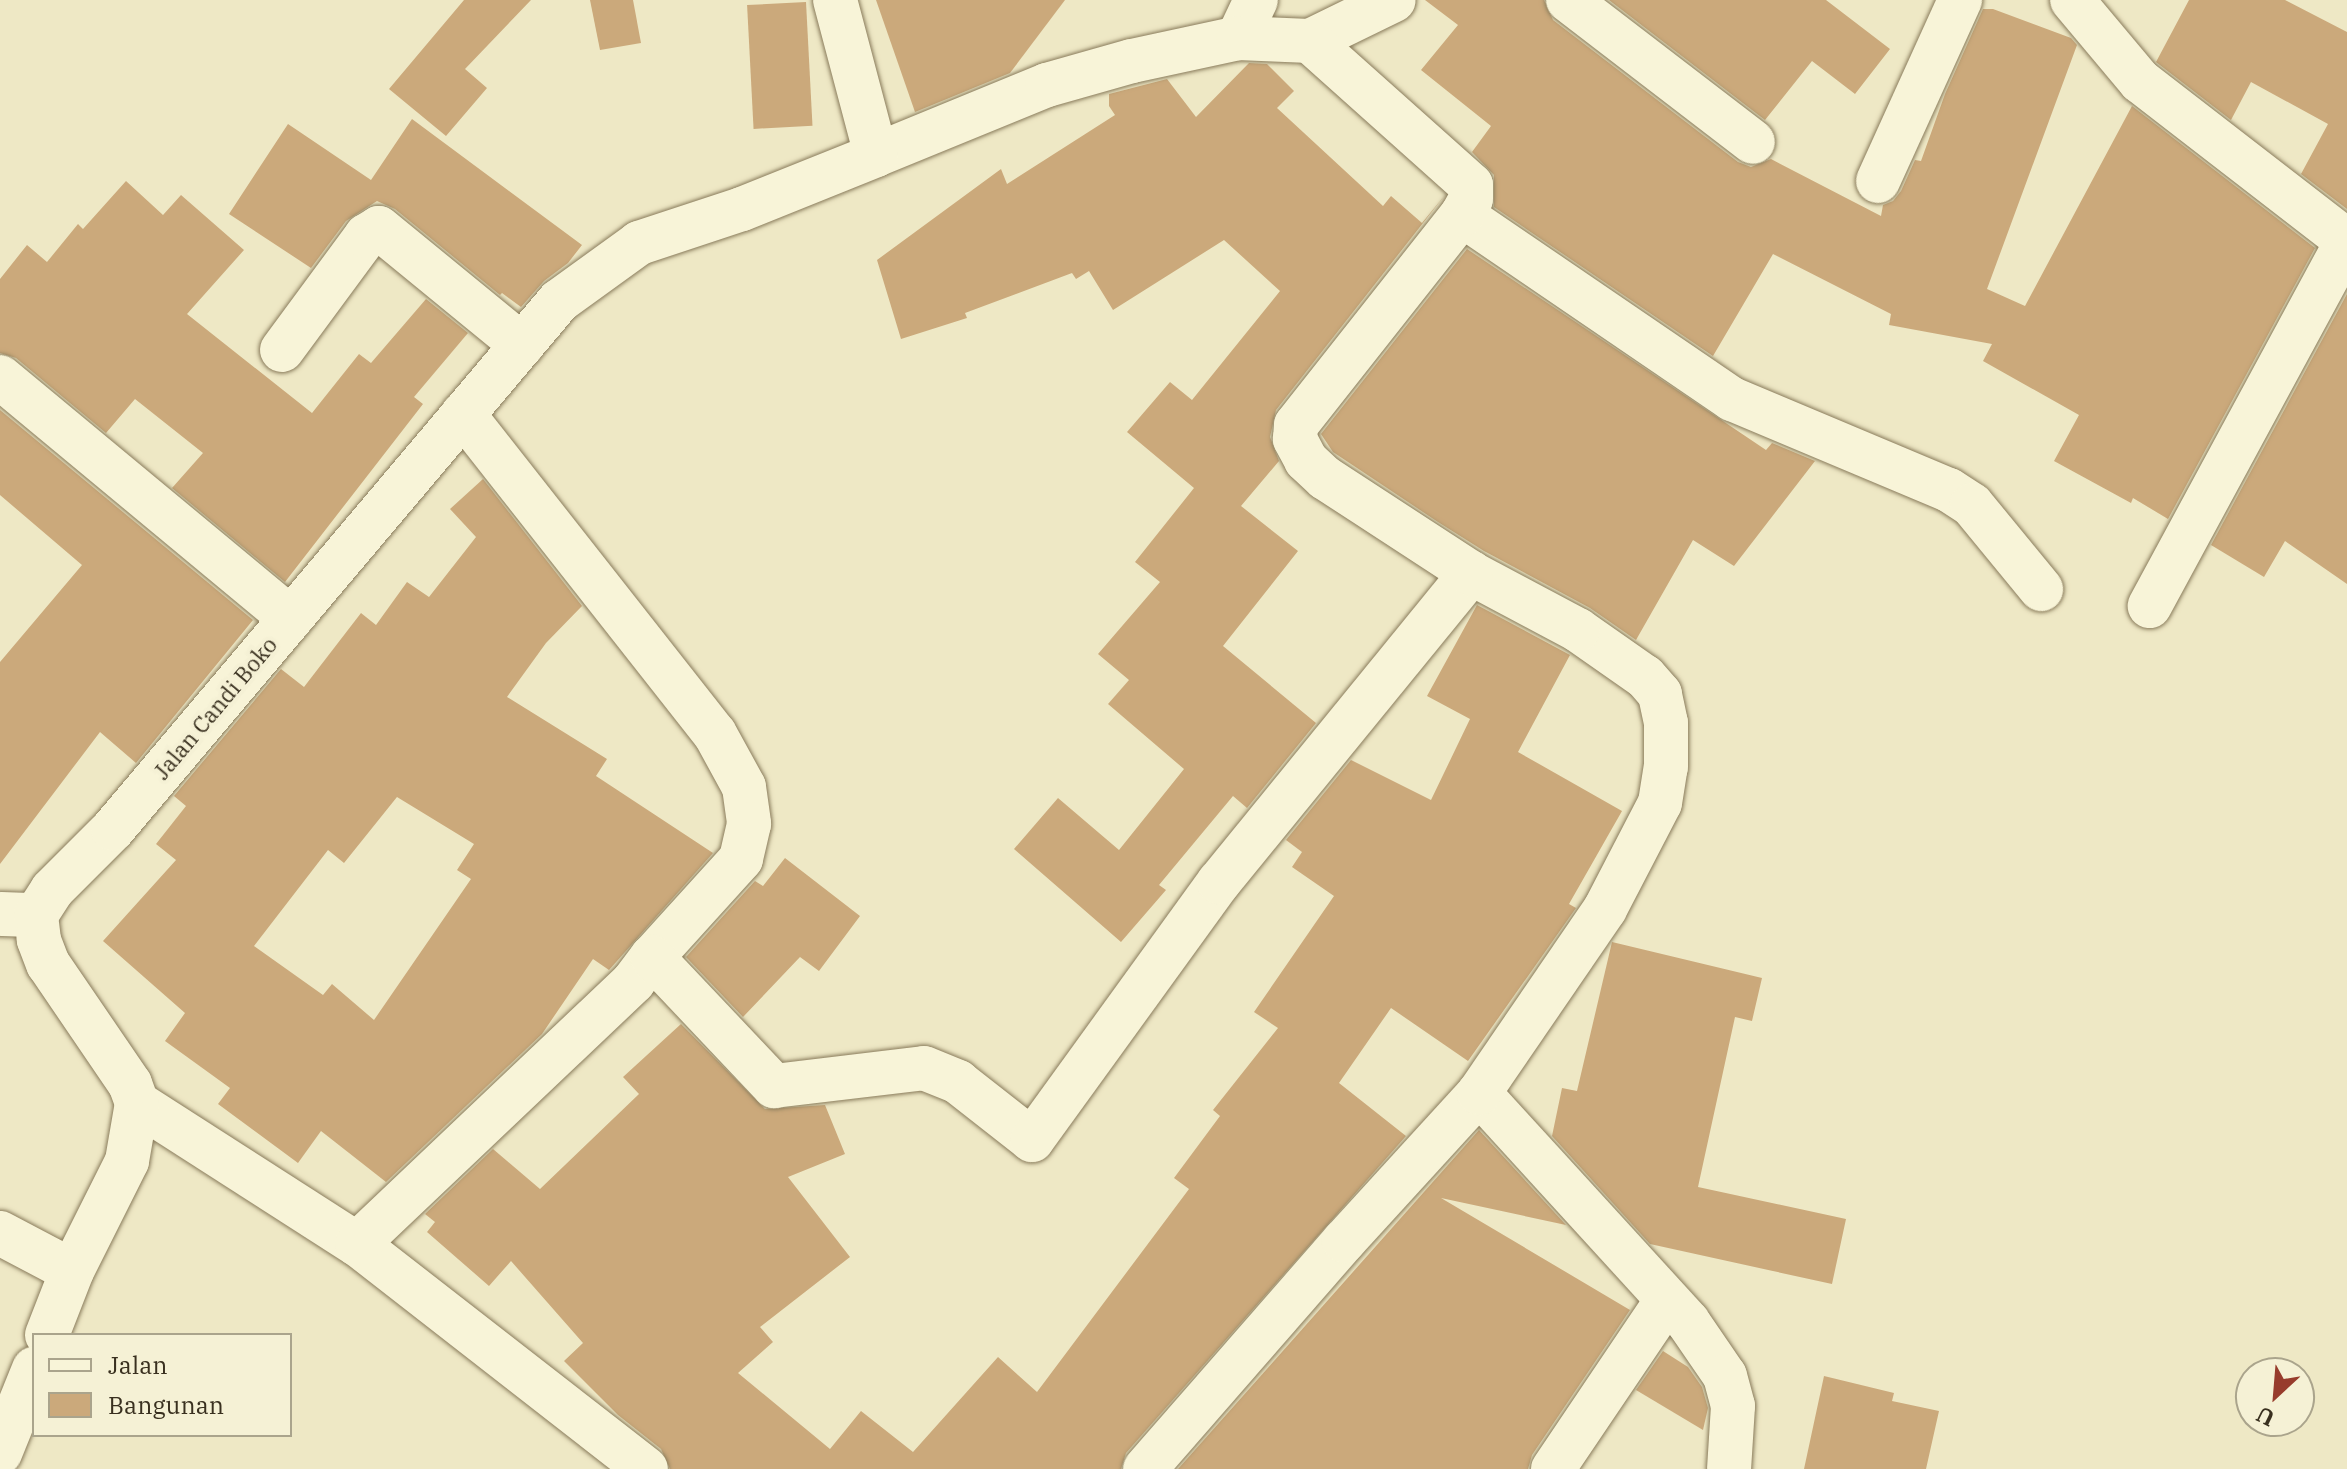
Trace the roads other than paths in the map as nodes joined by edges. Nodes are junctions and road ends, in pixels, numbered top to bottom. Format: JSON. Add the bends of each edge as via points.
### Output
{"nodes":[{"id":1,"x":835,"y":0,"type":"edge"},
{"id":2,"x":1394,"y":0,"type":"edge"},
{"id":3,"x":1568,"y":0,"type":"edge"},
{"id":4,"x":1960,"y":0,"type":"edge"},
{"id":5,"x":2072,"y":0,"type":"edge"},
{"id":6,"x":1247,"y":19,"type":"edge"},
{"id":7,"x":1310,"y":41,"type":"junction"},
{"id":8,"x":1753,"y":142,"type":"dead end"},
{"id":9,"x":876,"y":155,"type":"junction"},
{"id":10,"x":1878,"y":181,"type":"dead end"},
{"id":11,"x":1462,"y":215,"type":"junction"},
{"id":12,"x":522,"y":345,"type":"junction"},
{"id":13,"x":282,"y":350,"type":"dead end"},
{"id":14,"x":0,"y":377,"type":"edge"},
{"id":15,"x":463,"y":414,"type":"junction"},
{"id":16,"x":1471,"y":573,"type":"junction"},
{"id":17,"x":2041,"y":589,"type":"dead end"},
{"id":18,"x":2150,"y":606,"type":"dead end"},
{"id":19,"x":291,"y":619,"type":"junction"},
{"id":20,"x":18,"y":914,"type":"edge"},
{"id":21,"x":652,"y":957,"type":"junction"},
{"id":22,"x":1479,"y":1093,"type":"junction"},
{"id":23,"x":137,"y":1103,"type":"junction"},
{"id":24,"x":0,"y":1233,"type":"edge"},
{"id":25,"x":357,"y":1244,"type":"junction"},
{"id":26,"x":72,"y":1271,"type":"junction"},
{"id":27,"x":1667,"y":1300,"type":"junction"},
{"id":28,"x":48,"y":1333,"type":"edge"},
{"id":29,"x":18,"y":1390,"type":"edge"},
{"id":30,"x":0,"y":1453,"type":"edge"},
{"id":31,"x":646,"y":1469,"type":"edge"},
{"id":32,"x":1145,"y":1469,"type":"edge"},
{"id":33,"x":1553,"y":1469,"type":"edge"},
{"id":34,"x":1729,"y":1469,"type":"edge"}],
"edges":[{"from":1,"to":9,"type":"street"},
{"from":2,"to":7,"type":"street"},
{"from":3,"to":8,"type":"street"},
{"from":4,"to":10,"type":"street"},
{"from":5,"to":18,"type":"street","via":[[2140,81],[2347,241]]},
{"from":6,"to":7,"type":"street","name":"Jalan Candi Boko"},
{"from":6,"to":9,"type":"street","name":"Jalan Candi Boko","via":[[1047,85]]},
{"from":7,"to":11,"type":"street","via":[[1471,185],[1471,199]]},
{"from":9,"to":12,"type":"street","name":"Jalan Candi Boko","via":[[639,243],[559,301]]},
{"from":11,"to":16,"type":"street","via":[[1296,425],[1295,439],[1306,460],[1325,478]]},
{"from":11,"to":17,"type":"street","via":[[1732,399],[1949,490],[1972,505]]},
{"from":12,"to":13,"type":"street","via":[[379,228],[366,236]]},
{"from":12,"to":15,"type":"street","name":"Jalan Candi Boko"},
{"from":14,"to":19,"type":"street"},
{"from":15,"to":19,"type":"street","name":"Jalan Candi Boko"},
{"from":15,"to":21,"type":"street","via":[[715,734],[744,787],[749,824],[741,859]]},
{"from":16,"to":21,"type":"street","via":[[1219,882],[1032,1140],[958,1082],[924,1068],[774,1086]]},
{"from":16,"to":22,"type":"street","via":[[1578,630],[1645,677],[1660,694],[1666,723],[1660,803],[1605,909]]},
{"from":19,"to":20,"type":"street","name":"Jalan Candi Boko","via":[[113,829],[52,890]]},
{"from":20,"to":23,"type":"street","name":"Jalan Candi Boko","via":[[130,1084]]},
{"from":21,"to":25,"type":"street","via":[[633,982]]},
{"from":22,"to":27,"type":"street"},
{"from":22,"to":32,"type":"street"},
{"from":23,"to":25,"type":"street"},
{"from":23,"to":26,"type":"street","via":[[127,1161]]},
{"from":24,"to":26,"type":"street"},
{"from":25,"to":31,"type":"street"},
{"from":26,"to":28,"type":"street"},
{"from":27,"to":33,"type":"street"},
{"from":27,"to":34,"type":"street","via":[[1725,1376],[1733,1406]]},
{"from":29,"to":30,"type":"street"}]}
